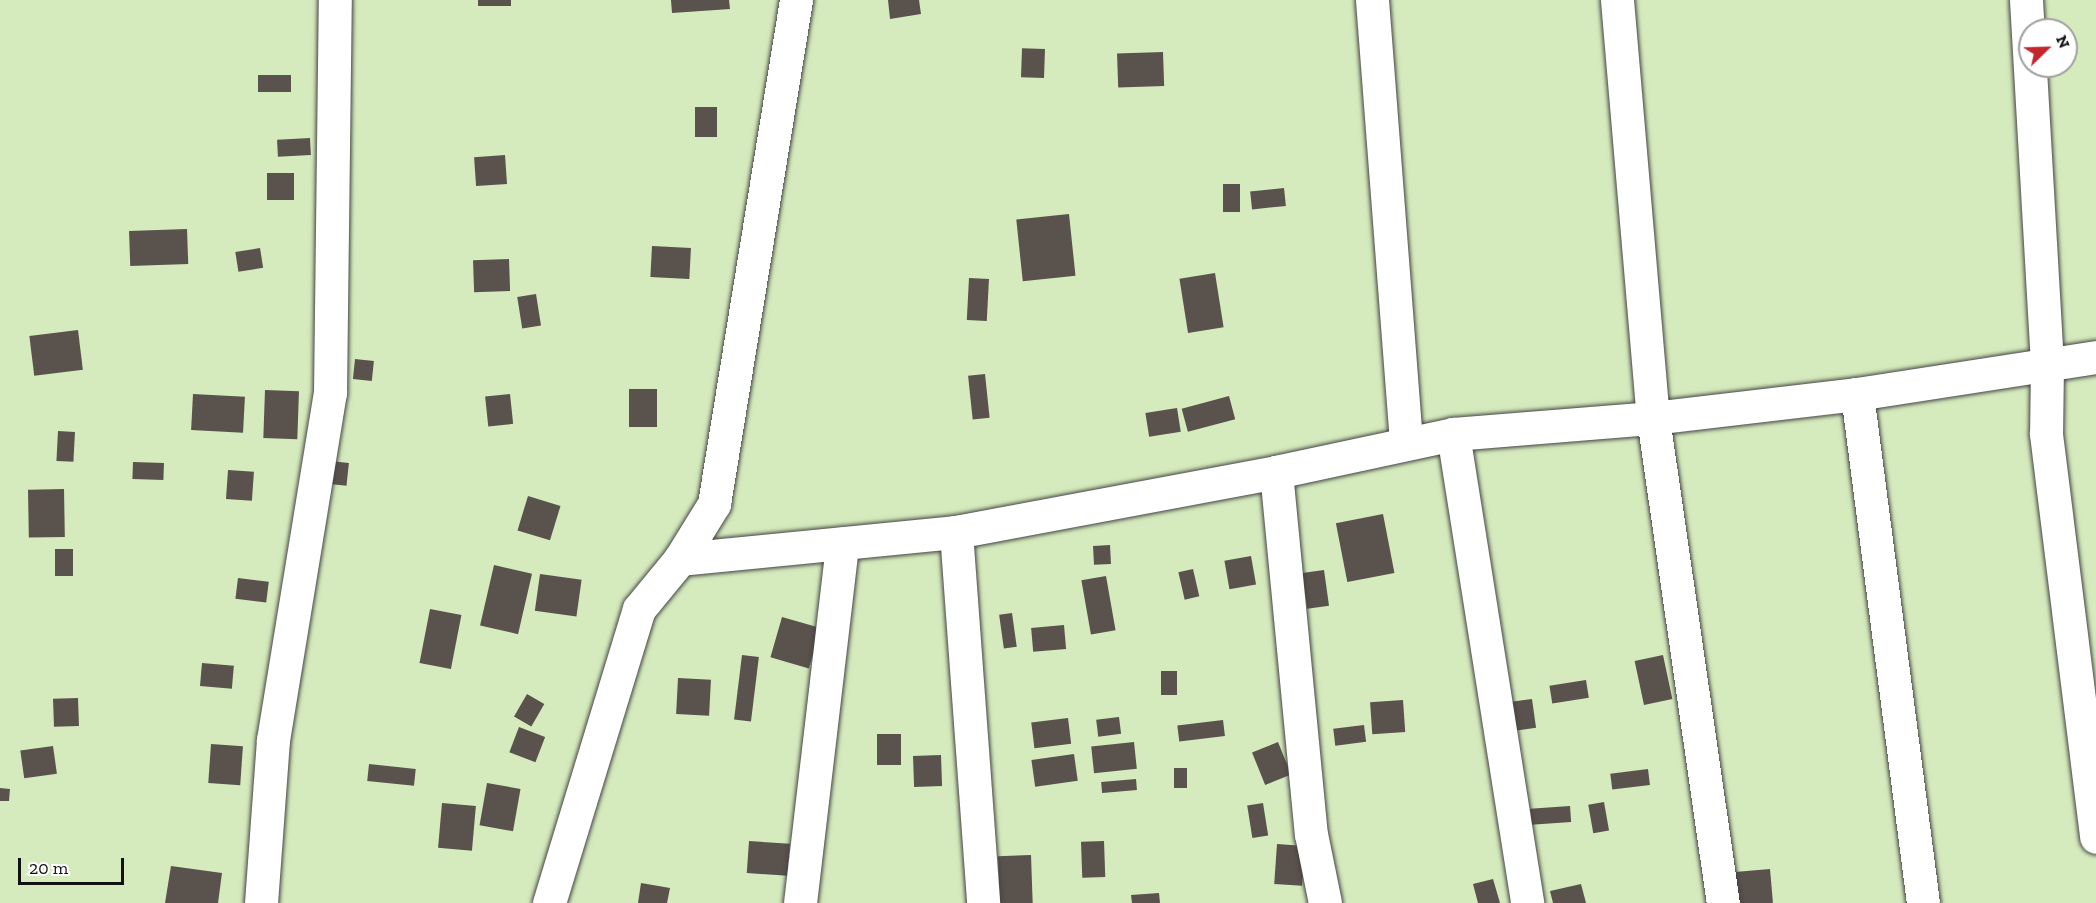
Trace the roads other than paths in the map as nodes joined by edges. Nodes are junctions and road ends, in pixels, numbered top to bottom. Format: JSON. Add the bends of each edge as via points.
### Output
{"nodes":[{"id":1,"x":335,"y":0,"type":"edge"},
{"id":2,"x":796,"y":0,"type":"edge"},
{"id":3,"x":1372,"y":0,"type":"edge"},
{"id":4,"x":1617,"y":0,"type":"edge"},
{"id":5,"x":2026,"y":0,"type":"edge"},
{"id":6,"x":2096,"y":357,"type":"edge"},
{"id":7,"x":2047,"y":366,"type":"junction"},
{"id":8,"x":1857,"y":394,"type":"junction"},
{"id":9,"x":1653,"y":418,"type":"junction"},
{"id":10,"x":1453,"y":434,"type":"junction"},
{"id":11,"x":1406,"y":442,"type":"junction"},
{"id":12,"x":1276,"y":472,"type":"junction"},
{"id":13,"x":956,"y":532,"type":"junction"},
{"id":14,"x":842,"y":543,"type":"junction"},
{"id":15,"x":680,"y":559,"type":"junction"},
{"id":16,"x":2096,"y":837,"type":"edge"},
{"id":17,"x":261,"y":903,"type":"edge"},
{"id":18,"x":549,"y":903,"type":"edge"},
{"id":19,"x":800,"y":903,"type":"edge"},
{"id":20,"x":983,"y":903,"type":"edge"},
{"id":21,"x":1325,"y":903,"type":"edge"},
{"id":22,"x":1527,"y":903,"type":"edge"},
{"id":23,"x":1723,"y":903,"type":"edge"},
{"id":24,"x":1923,"y":903,"type":"edge"}],
"edges":[{"from":1,"to":17,"type":"street","via":[[330,393],[273,740]]},
{"from":2,"to":15,"type":"street","via":[[714,504]]},
{"from":3,"to":11,"type":"street"},
{"from":4,"to":9,"type":"street"},
{"from":5,"to":7,"type":"street"},
{"from":6,"to":7,"type":"street"},
{"from":7,"to":8,"type":"street"},
{"from":7,"to":16,"type":"street","via":[[2046,434]]},
{"from":8,"to":9,"type":"street"},
{"from":8,"to":24,"type":"street"},
{"from":9,"to":10,"type":"street"},
{"from":9,"to":23,"type":"street"},
{"from":10,"to":11,"type":"street"},
{"from":10,"to":22,"type":"street"},
{"from":11,"to":12,"type":"street"},
{"from":12,"to":13,"type":"street"},
{"from":12,"to":21,"type":"street","via":[[1311,834]]},
{"from":13,"to":14,"type":"street"},
{"from":13,"to":20,"type":"street"},
{"from":14,"to":15,"type":"street"},
{"from":14,"to":19,"type":"street"},
{"from":15,"to":18,"type":"street","via":[[639,609]]}]}
